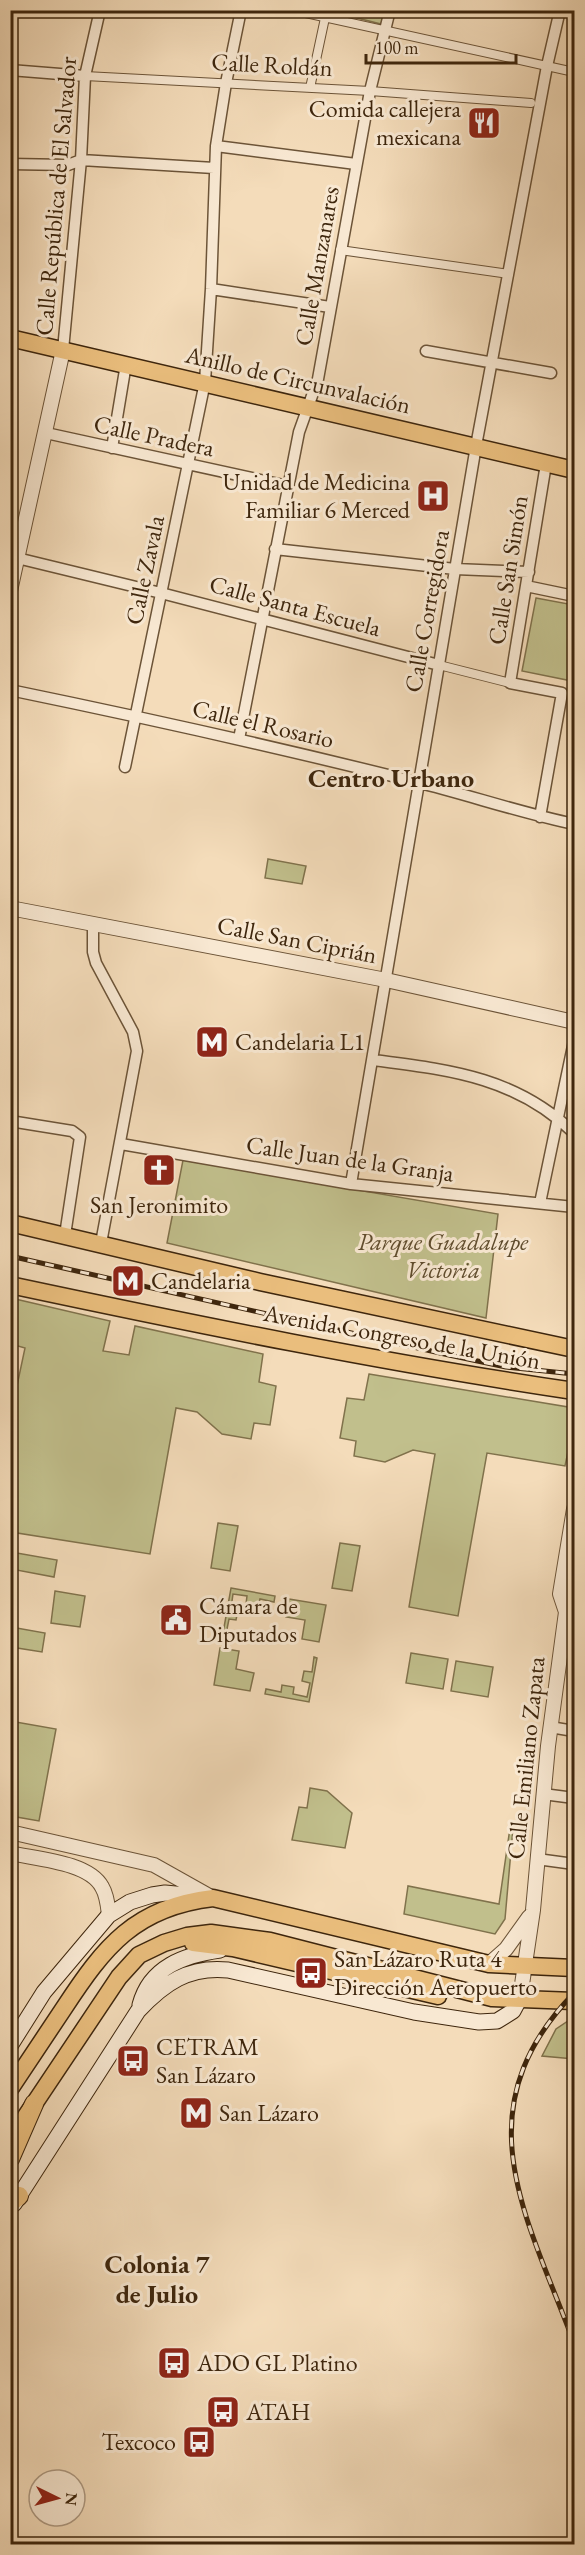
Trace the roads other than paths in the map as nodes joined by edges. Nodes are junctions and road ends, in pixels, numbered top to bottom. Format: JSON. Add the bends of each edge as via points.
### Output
{"nodes":[{"id":1,"x":100,"y":10,"type":"edge"},
{"id":2,"x":242,"y":10,"type":"edge"},
{"id":3,"x":292,"y":10,"type":"edge"},
{"id":4,"x":390,"y":10,"type":"edge"},
{"id":5,"x":560,"y":10,"type":"edge"},
{"id":6,"x":325,"y":18,"type":"junction"},
{"id":7,"x":385,"y":31,"type":"junction"},
{"id":8,"x":547,"y":66,"type":"junction"},
{"id":9,"x":10,"y":70,"type":"edge"},
{"id":10,"x":574,"y":72,"type":"edge"},
{"id":11,"x":85,"y":76,"type":"junction"},
{"id":12,"x":226,"y":83,"type":"junction"},
{"id":13,"x":310,"y":88,"type":"junction"},
{"id":14,"x":370,"y":91,"type":"junction"},
{"id":15,"x":531,"y":103,"type":"dead end"},
{"id":16,"x":216,"y":146,"type":"junction"},
{"id":17,"x":81,"y":160,"type":"junction"},
{"id":18,"x":10,"y":164,"type":"edge"},
{"id":19,"x":356,"y":164,"type":"junction"},
{"id":20,"x":214,"y":168,"type":"junction"},
{"id":21,"x":340,"y":250,"type":"junction"},
{"id":22,"x":509,"y":274,"type":"junction"},
{"id":23,"x":212,"y":289,"type":"junction"},
{"id":24,"x":330,"y":307,"type":"junction"},
{"id":25,"x":10,"y":338,"type":"edge"},
{"id":26,"x":63,"y":350,"type":"junction"},
{"id":27,"x":426,"y":351,"type":"dead end"},
{"id":28,"x":492,"y":362,"type":"junction"},
{"id":29,"x":126,"y":364,"type":"junction"},
{"id":30,"x":551,"y":373,"type":"dead end"},
{"id":31,"x":205,"y":382,"type":"junction"},
{"id":32,"x":308,"y":406,"type":"junction"},
{"id":33,"x":46,"y":434,"type":"junction"},
{"id":34,"x":476,"y":447,"type":"junction"},
{"id":35,"x":112,"y":448,"type":"junction"},
{"id":36,"x":546,"y":464,"type":"junction"},
{"id":37,"x":189,"y":465,"type":"junction"},
{"id":38,"x":574,"y":470,"type":"edge"},
{"id":39,"x":288,"y":486,"type":"junction"},
{"id":40,"x":275,"y":549,"type":"junction"},
{"id":41,"x":17,"y":558,"type":"junction"},
{"id":42,"x":455,"y":569,"type":"junction"},
{"id":43,"x":529,"y":572,"type":"junction"},
{"id":44,"x":526,"y":586,"type":"junction"},
{"id":45,"x":10,"y":591,"type":"edge"},
{"id":46,"x":161,"y":593,"type":"junction"},
{"id":47,"x":574,"y":597,"type":"edge"},
{"id":48,"x":262,"y":620,"type":"junction"},
{"id":49,"x":439,"y":665,"type":"junction"},
{"id":50,"x":510,"y":683,"type":"junction"},
{"id":51,"x":10,"y":690,"type":"edge"},
{"id":52,"x":136,"y":716,"type":"junction"},
{"id":53,"x":239,"y":739,"type":"junction"},
{"id":54,"x":125,"y":767,"type":"dead end"},
{"id":55,"x":418,"y":783,"type":"junction"},
{"id":56,"x":540,"y":817,"type":"junction"},
{"id":57,"x":574,"y":824,"type":"edge"},
{"id":58,"x":10,"y":908,"type":"edge"},
{"id":59,"x":93,"y":924,"type":"junction"},
{"id":60,"x":386,"y":980,"type":"junction"},
{"id":61,"x":574,"y":1022,"type":"edge"},
{"id":62,"x":574,"y":1041,"type":"edge"},
{"id":63,"x":374,"y":1060,"type":"junction"},
{"id":64,"x":558,"y":1118,"type":"junction"},
{"id":65,"x":10,"y":1121,"type":"edge"},
{"id":66,"x":574,"y":1133,"type":"edge"},
{"id":67,"x":121,"y":1144,"type":"junction"},
{"id":68,"x":351,"y":1184,"type":"junction"},
{"id":69,"x":540,"y":1203,"type":"junction"},
{"id":70,"x":574,"y":1207,"type":"edge"},
{"id":71,"x":10,"y":1223,"type":"edge"},
{"id":72,"x":65,"y":1235,"type":"junction"},
{"id":73,"x":101,"y":1243,"type":"junction"},
{"id":74,"x":10,"y":1284,"type":"edge"},
{"id":75,"x":574,"y":1349,"type":"edge"},
{"id":76,"x":574,"y":1391,"type":"edge"},
{"id":77,"x":574,"y":1509,"type":"edge"},
{"id":78,"x":574,"y":1597,"type":"edge"},
{"id":79,"x":566,"y":1612,"type":"junction"},
{"id":80,"x":568,"y":1647,"type":"edge"},
{"id":81,"x":550,"y":1727,"type":"junction"},
{"id":82,"x":574,"y":1731,"type":"edge"},
{"id":83,"x":543,"y":1794,"type":"junction"},
{"id":84,"x":574,"y":1798,"type":"edge"},
{"id":85,"x":10,"y":1832,"type":"edge"},
{"id":86,"x":10,"y":1853,"type":"edge"},
{"id":87,"x":537,"y":1859,"type":"junction"},
{"id":88,"x":574,"y":1864,"type":"edge"},
{"id":89,"x":213,"y":1898,"type":"junction"},
{"id":90,"x":532,"y":1910,"type":"junction"},
{"id":91,"x":109,"y":1915,"type":"junction"},
{"id":92,"x":164,"y":1943,"type":"junction"},
{"id":93,"x":233,"y":1948,"type":"junction"},
{"id":94,"x":489,"y":1964,"type":"junction"},
{"id":95,"x":525,"y":1964,"type":"junction"},
{"id":96,"x":574,"y":1968,"type":"edge"},
{"id":97,"x":492,"y":1998,"type":"junction"},
{"id":98,"x":520,"y":1998,"type":"junction"},
{"id":99,"x":574,"y":2001,"type":"edge"},
{"id":100,"x":138,"y":2011,"type":"junction"},
{"id":101,"x":10,"y":2046,"type":"edge"},
{"id":102,"x":10,"y":2089,"type":"edge"},
{"id":103,"x":34,"y":2103,"type":"junction"},
{"id":104,"x":10,"y":2139,"type":"edge"},
{"id":105,"x":10,"y":2158,"type":"edge"},
{"id":106,"x":13,"y":2203,"type":"edge"}],
"edges":[{"from":1,"to":11,"type":"street","name":"Calle República de El Salvador"},
{"from":2,"to":12,"type":"street","name":"Calle Zavala"},
{"from":3,"to":6,"type":"street"},
{"from":4,"to":7,"type":"street","name":"Calle Manzanares"},
{"from":5,"to":8,"type":"street","name":"Calle Corregidora"},
{"from":6,"to":7,"type":"street"},
{"from":6,"to":13,"type":"street"},
{"from":7,"to":8,"type":"street"},
{"from":7,"to":14,"type":"street","name":"Calle Manzanares"},
{"from":8,"to":10,"type":"street"},
{"from":8,"to":22,"type":"street","name":"Calle Corregidora"},
{"from":9,"to":11,"type":"street","name":"Calle Roldán"},
{"from":11,"to":12,"type":"street","name":"Calle Roldán"},
{"from":11,"to":17,"type":"street","name":"Calle República de El Salvador"},
{"from":12,"to":13,"type":"street","name":"Calle Roldán"},
{"from":12,"to":16,"type":"street","name":"Calle Zavala"},
{"from":13,"to":14,"type":"street","name":"Calle Roldán"},
{"from":14,"to":15,"type":"street","name":"Calle Roldán"},
{"from":14,"to":19,"type":"street","name":"Calle Manzanares"},
{"from":16,"to":19,"type":"street"},
{"from":16,"to":20,"type":"street","name":"Calle Zavala"},
{"from":17,"to":18,"type":"street","via":[[68,165]]},
{"from":17,"to":20,"type":"street"},
{"from":17,"to":26,"type":"street","name":"Calle República de El Salvador"},
{"from":19,"to":21,"type":"street","name":"Calle Manzanares"},
{"from":20,"to":23,"type":"street","name":"Calle Zavala"},
{"from":21,"to":22,"type":"street"},
{"from":21,"to":24,"type":"street","name":"Calle Manzanares"},
{"from":22,"to":28,"type":"street","name":"Calle Corregidora"},
{"from":23,"to":24,"type":"street"},
{"from":23,"to":31,"type":"street","name":"Calle Zavala"},
{"from":24,"to":32,"type":"street","name":"Calle Manzanares","via":[[318,379]]},
{"from":25,"to":26,"type":"main road","name":"Anillo de Circunvalación"},
{"from":26,"to":29,"type":"main road","name":"Anillo de Circunvalación"},
{"from":26,"to":33,"type":"street"},
{"from":27,"to":28,"type":"street"},
{"from":28,"to":30,"type":"street"},
{"from":28,"to":34,"type":"street","name":"Calle Corregidora"},
{"from":29,"to":31,"type":"main road","name":"Anillo de Circunvalación"},
{"from":29,"to":35,"type":"street"},
{"from":31,"to":32,"type":"main road","name":"Anillo de Circunvalación"},
{"from":31,"to":37,"type":"street","name":"Calle Zavala"},
{"from":32,"to":34,"type":"main road","name":"Anillo de Circunvalación"},
{"from":32,"to":39,"type":"street","name":"Calle Manzanares"},
{"from":33,"to":35,"type":"street","name":"Calle Pradera"},
{"from":33,"to":41,"type":"street"},
{"from":34,"to":36,"type":"main road","name":"Anillo de Circunvalación"},
{"from":34,"to":42,"type":"street","name":"Calle Corregidora"},
{"from":35,"to":37,"type":"street","name":"Calle Pradera"},
{"from":36,"to":38,"type":"main road","name":"Anillo de Circunvalación"},
{"from":36,"to":43,"type":"street","name":"Calle San Simón"},
{"from":37,"to":39,"type":"street","name":"Calle Pradera"},
{"from":37,"to":46,"type":"street","name":"Calle Zavala"},
{"from":39,"to":40,"type":"street","name":"Calle Manzanares"},
{"from":40,"to":42,"type":"street"},
{"from":40,"to":48,"type":"street","name":"Calle Manzanares"},
{"from":41,"to":45,"type":"street"},
{"from":41,"to":46,"type":"street","name":"Calle Santa Escuela"},
{"from":42,"to":43,"type":"street"},
{"from":42,"to":49,"type":"street","name":"Calle Corregidora"},
{"from":43,"to":44,"type":"street","name":"Calle San Simón"},
{"from":44,"to":47,"type":"street"},
{"from":44,"to":50,"type":"street","name":"Calle San Simón"},
{"from":46,"to":48,"type":"street","name":"Calle Santa Escuela"},
{"from":46,"to":52,"type":"street","name":"Calle Zavala"},
{"from":48,"to":49,"type":"street","name":"Calle Santa Escuela"},
{"from":48,"to":53,"type":"street","name":"Calle Manzanares"},
{"from":49,"to":50,"type":"street","name":"Calle Santa Escuela"},
{"from":49,"to":55,"type":"street","name":"Calle Corregidora"},
{"from":50,"to":56,"type":"street","name":"Calle Santa Escuela","via":[[562,693]]},
{"from":51,"to":52,"type":"street","name":"Calle el Rosario"},
{"from":52,"to":53,"type":"street","name":"Calle el Rosario"},
{"from":52,"to":54,"type":"street","name":"Calle Zavala"},
{"from":53,"to":55,"type":"street","name":"Calle el Rosario"},
{"from":55,"to":56,"type":"street","name":"Calle el Rosario"},
{"from":55,"to":60,"type":"street","name":"Calle Corregidora"},
{"from":56,"to":57,"type":"street","name":"Calle el Rosario"},
{"from":58,"to":59,"type":"street","name":"Calle San Ciprián"},
{"from":59,"to":60,"type":"street","name":"Calle San Ciprián"},
{"from":59,"to":67,"type":"street","via":[[96,963],[133,1032],[138,1051]]},
{"from":60,"to":61,"type":"street","name":"Calle San Ciprián"},
{"from":60,"to":63,"type":"street","name":"Calle Corregidora"},
{"from":62,"to":64,"type":"street"},
{"from":63,"to":64,"type":"street","via":[[500,1084]]},
{"from":63,"to":68,"type":"street","name":"Calle Corregidora"},
{"from":64,"to":66,"type":"street"},
{"from":64,"to":69,"type":"street"},
{"from":65,"to":72,"type":"street","via":[[72,1131],[81,1137]]},
{"from":67,"to":68,"type":"street","name":"Calle Juan de la Granja"},
{"from":67,"to":73,"type":"street"},
{"from":68,"to":69,"type":"street","name":"Calle Juan de la Granja"},
{"from":69,"to":70,"type":"street","name":"Calle Juan de la Granja"},
{"from":71,"to":72,"type":"main road","name":"Avenida Congreso de la Unión"},
{"from":72,"to":73,"type":"main road","name":"Avenida Congreso de la Unión"},
{"from":73,"to":75,"type":"main road","name":"Avenida Congreso de la Unión","via":[[260,1282]]},
{"from":74,"to":76,"type":"main road","name":"Avenida Congreso de la Unión","via":[[271,1340]]},
{"from":77,"to":79,"type":"street","name":"Calle Emiliano Zapata","via":[[560,1594]]},
{"from":78,"to":79,"type":"street","name":"Calle Emiliano Zapata"},
{"from":79,"to":80,"type":"street","name":"Calle Emiliano Zapata"},
{"from":80,"to":81,"type":"street","name":"Calle Emiliano Zapata"},
{"from":81,"to":82,"type":"street"},
{"from":81,"to":83,"type":"street","name":"Calle Emiliano Zapata"},
{"from":83,"to":84,"type":"street"},
{"from":83,"to":87,"type":"street","name":"Calle Emiliano Zapata"},
{"from":85,"to":89,"type":"street","via":[[154,1865]]},
{"from":86,"to":91,"type":"street","via":[[77,1867],[92,1874],[103,1887]]},
{"from":87,"to":88,"type":"street"},
{"from":87,"to":90,"type":"street","name":"Calle Emiliano Zapata"},
{"from":89,"to":91,"type":"main road","via":[[158,1894],[130,1902]]},
{"from":89,"to":94,"type":"main road"},
{"from":89,"to":102,"type":"main road","via":[[153,1914],[109,1945]]},
{"from":90,"to":94,"type":"street","name":"Calle Emiliano Zapata","via":[[506,1949]]},
{"from":90,"to":95,"type":"street","name":"Calle Emiliano Zapata"},
{"from":91,"to":101,"type":"main road","via":[[44,1992]]},
{"from":92,"to":93,"type":"main road"},
{"from":92,"to":97,"type":"main road","via":[[211,1933],[244,1936]]},
{"from":92,"to":103,"type":"main road","via":[[139,1955],[118,1977]]},
{"from":93,"to":97,"type":"main road","via":[[443,1997]]},
{"from":93,"to":100,"type":"main road","via":[[195,1954],[160,1971],[143,1992]]},
{"from":94,"to":95,"type":"main road"},
{"from":95,"to":96,"type":"main road"},
{"from":95,"to":98,"type":"street","name":"Calle Emiliano Zapata"},
{"from":97,"to":98,"type":"main road"},
{"from":98,"to":99,"type":"main road"},
{"from":98,"to":100,"type":"main road","via":[[513,2011],[497,2021],[478,2022],[211,1968],[174,1979]]},
{"from":100,"to":106,"type":"main road"},
{"from":103,"to":104,"type":"main road"},
{"from":103,"to":105,"type":"highway"}]}
